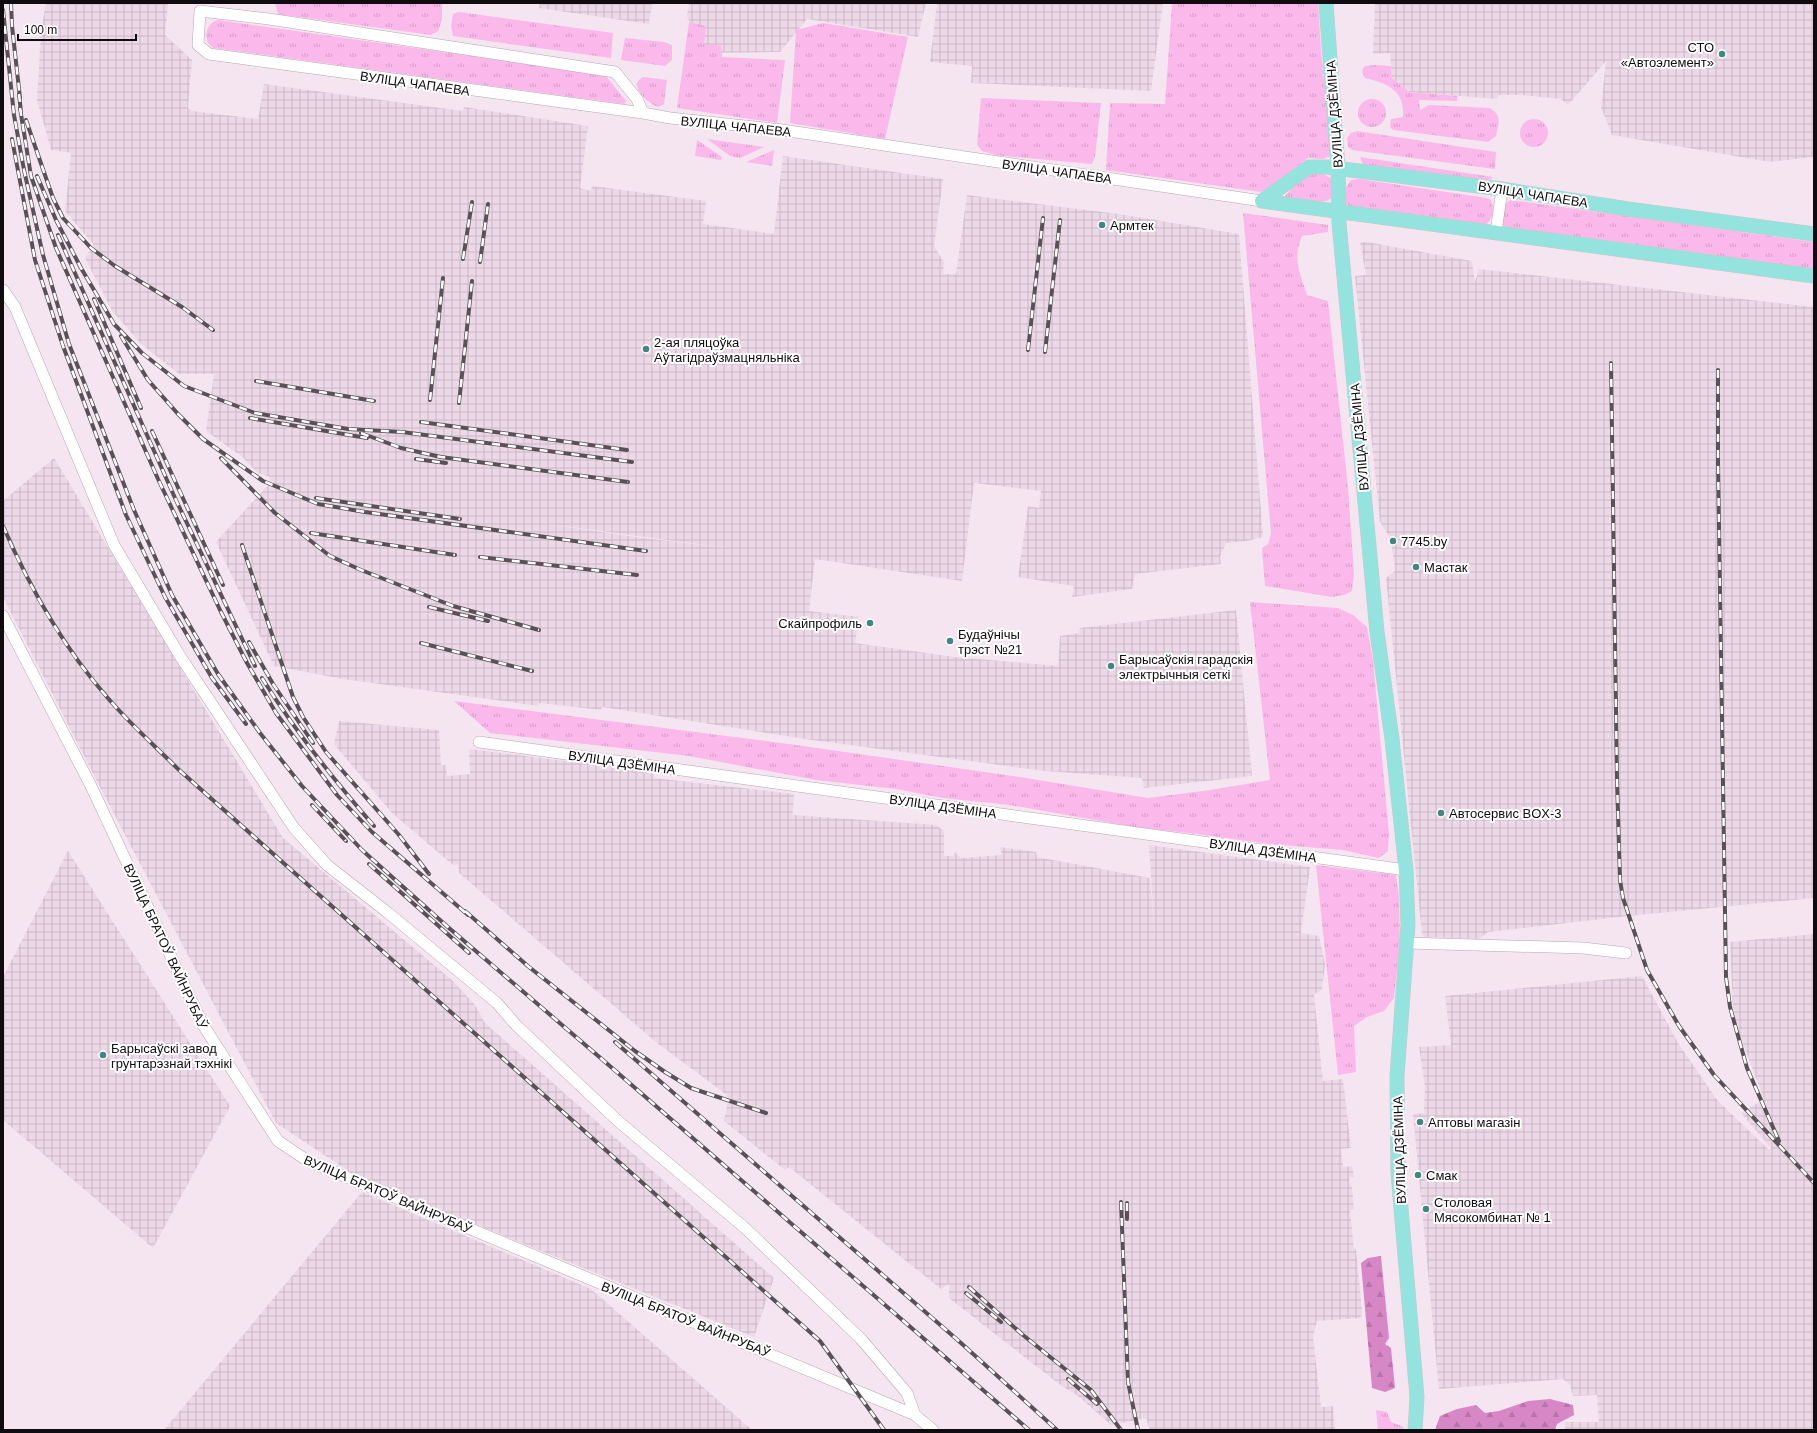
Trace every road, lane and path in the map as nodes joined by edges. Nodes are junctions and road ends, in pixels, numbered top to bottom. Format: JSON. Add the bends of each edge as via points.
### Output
{"nodes":[{"id":1,"x":1326,"y":3,"type":"edge"},
{"id":2,"x":643,"y":113,"type":"junction"},
{"id":3,"x":1338,"y":168,"type":"junction"},
{"id":4,"x":1502,"y":189,"type":"junction"},
{"id":5,"x":1262,"y":200,"type":"junction"},
{"id":6,"x":1340,"y":212,"type":"junction"},
{"id":7,"x":1496,"y":232,"type":"junction"},
{"id":8,"x":1814,"y":234,"type":"edge"},
{"id":9,"x":1814,"y":276,"type":"edge"},
{"id":10,"x":3,"y":290,"type":"edge"},
{"id":11,"x":3,"y":616,"type":"edge"},
{"id":12,"x":479,"y":742,"type":"dead end"},
{"id":13,"x":1406,"y":870,"type":"junction"},
{"id":14,"x":1407,"y":943,"type":"junction"},
{"id":15,"x":1626,"y":953,"type":"dead end"},
{"id":16,"x":915,"y":1415,"type":"junction"},
{"id":17,"x":933,"y":1430,"type":"edge"},
{"id":18,"x":1415,"y":1430,"type":"edge"}],
"edges":[{"from":1,"to":3,"type":"main road","name":"ВУЛІЦА ДЗЁМІНА"},
{"from":2,"to":2,"type":"street","name":"ВУЛІЦА ЧАПАЕВА","via":[[209,54],[198,45],[200,11],[269,19],[615,72],[637,99]]},
{"from":2,"to":5,"type":"street","name":"ВУЛІЦА ЧАПАЕВА","via":[[782,130]]},
{"from":3,"to":4,"type":"main road","name":"ВУЛІЦА ЧАПАЕВА"},
{"from":3,"to":5,"type":"main road","name":"ВУЛІЦА ЧАПАЕВА","via":[[1309,167]]},
{"from":3,"to":6,"type":"main road","name":"ВУЛІЦА ДЗЁМІНА"},
{"from":4,"to":7,"type":"street"},
{"from":4,"to":8,"type":"main road","name":"ВУЛІЦА ЧАПАЕВА"},
{"from":5,"to":6,"type":"main road","name":"ВУЛІЦА ЧАПАЕВА"},
{"from":6,"to":7,"type":"main road","name":"ВУЛІЦА ЧАПАЕВА"},
{"from":6,"to":13,"type":"main road","name":"ВУЛІЦА ДЗЁМІНА","via":[[1342,266],[1377,632]]},
{"from":7,"to":9,"type":"main road","name":"ВУЛІЦА ЧАПАЕВА"},
{"from":10,"to":16,"type":"street","via":[[15,307],[114,545],[180,656],[294,828],[327,865],[496,1003],[516,1025],[618,1120],[745,1228],[861,1339],[907,1392]]},
{"from":11,"to":16,"type":"street","name":"ВУЛІЦА БРАТОЎ ВАЙНРУБАЎ","via":[[90,786],[203,1025],[278,1141],[308,1162]]},
{"from":12,"to":13,"type":"street","name":"ВУЛІЦА ДЗЁМІНА"},
{"from":13,"to":14,"type":"main road","name":"ВУЛІЦА ДЗЁМІНА"},
{"from":14,"to":15,"type":"street","via":[[1583,948]]},
{"from":14,"to":18,"type":"main road","name":"ВУЛІЦА ДЗЁМІНА","via":[[1397,1076],[1398,1172],[1416,1397]]},
{"from":16,"to":17,"type":"street","name":"ВУЛІЦА БРАТОЎ ВАЙНРУБАЎ"}]}
